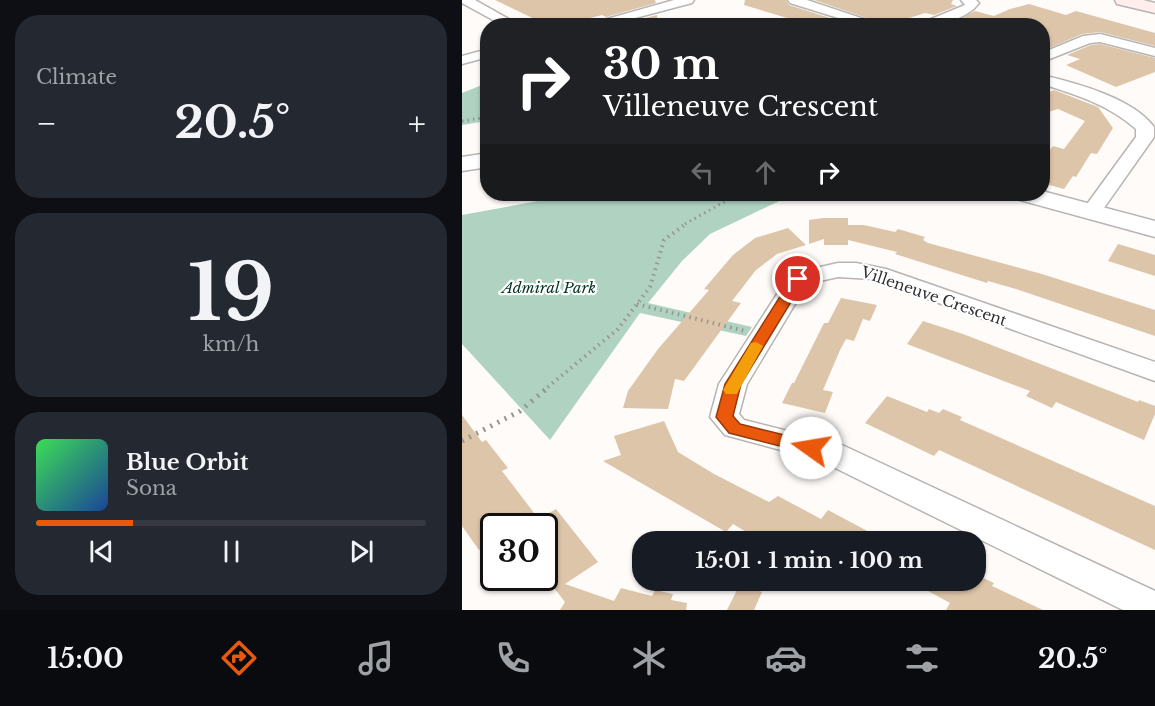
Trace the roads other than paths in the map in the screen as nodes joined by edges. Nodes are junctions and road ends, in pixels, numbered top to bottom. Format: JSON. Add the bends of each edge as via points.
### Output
{"nodes":[{"id":1,"x":466,"y":0,"type":"edge"},
{"id":2,"x":633,"y":0,"type":"edge"},
{"id":3,"x":688,"y":0,"type":"edge"},
{"id":4,"x":794,"y":0,"type":"edge"},
{"id":5,"x":968,"y":0,"type":"edge"},
{"id":6,"x":1123,"y":0,"type":"edge"},
{"id":7,"x":652,"y":8,"type":"junction"},
{"id":8,"x":1155,"y":8,"type":"edge"},
{"id":9,"x":500,"y":18,"type":"edge"},
{"id":10,"x":616,"y":18,"type":"edge"},
{"id":11,"x":853,"y":18,"type":"edge"},
{"id":12,"x":942,"y":18,"type":"edge"},
{"id":13,"x":1155,"y":52,"type":"edge"},
{"id":14,"x":480,"y":55,"type":"edge"},
{"id":15,"x":1050,"y":55,"type":"edge"},
{"id":16,"x":462,"y":60,"type":"edge"},
{"id":17,"x":1050,"y":81,"type":"edge"},
{"id":18,"x":1150,"y":138,"type":"edge"},
{"id":19,"x":480,"y":161,"type":"edge"},
{"id":20,"x":462,"y":164,"type":"edge"},
{"id":21,"x":1050,"y":200,"type":"edge"},
{"id":22,"x":1092,"y":211,"type":"junction"},
{"id":23,"x":1155,"y":229,"type":"edge"},
{"id":24,"x":1155,"y":372,"type":"edge"},
{"id":25,"x":1155,"y":608,"type":"edge"}],
"edges":[{"from":1,"to":9,"type":"street"},
{"from":2,"to":7,"type":"street"},
{"from":3,"to":7,"type":"street"},
{"from":4,"to":11,"type":"street"},
{"from":5,"to":12,"type":"street","via":[[973,3],[969,8]]},
{"from":6,"to":8,"type":"main road"},
{"from":7,"to":10,"type":"street"},
{"from":13,"to":15,"type":"street","via":[[1100,38]]},
{"from":14,"to":16,"type":"street"},
{"from":17,"to":18,"type":"street","via":[[1123,109],[1145,127]]},
{"from":18,"to":22,"type":"street"},
{"from":19,"to":20,"type":"street"},
{"from":21,"to":22,"type":"street"},
{"from":22,"to":23,"type":"street"},
{"from":24,"to":25,"type":"street","name":"Villeneuve Crescent","via":[[858,269],[834,269],[798,279],[733,384],[724,417],[735,429],[829,452]]}]}
